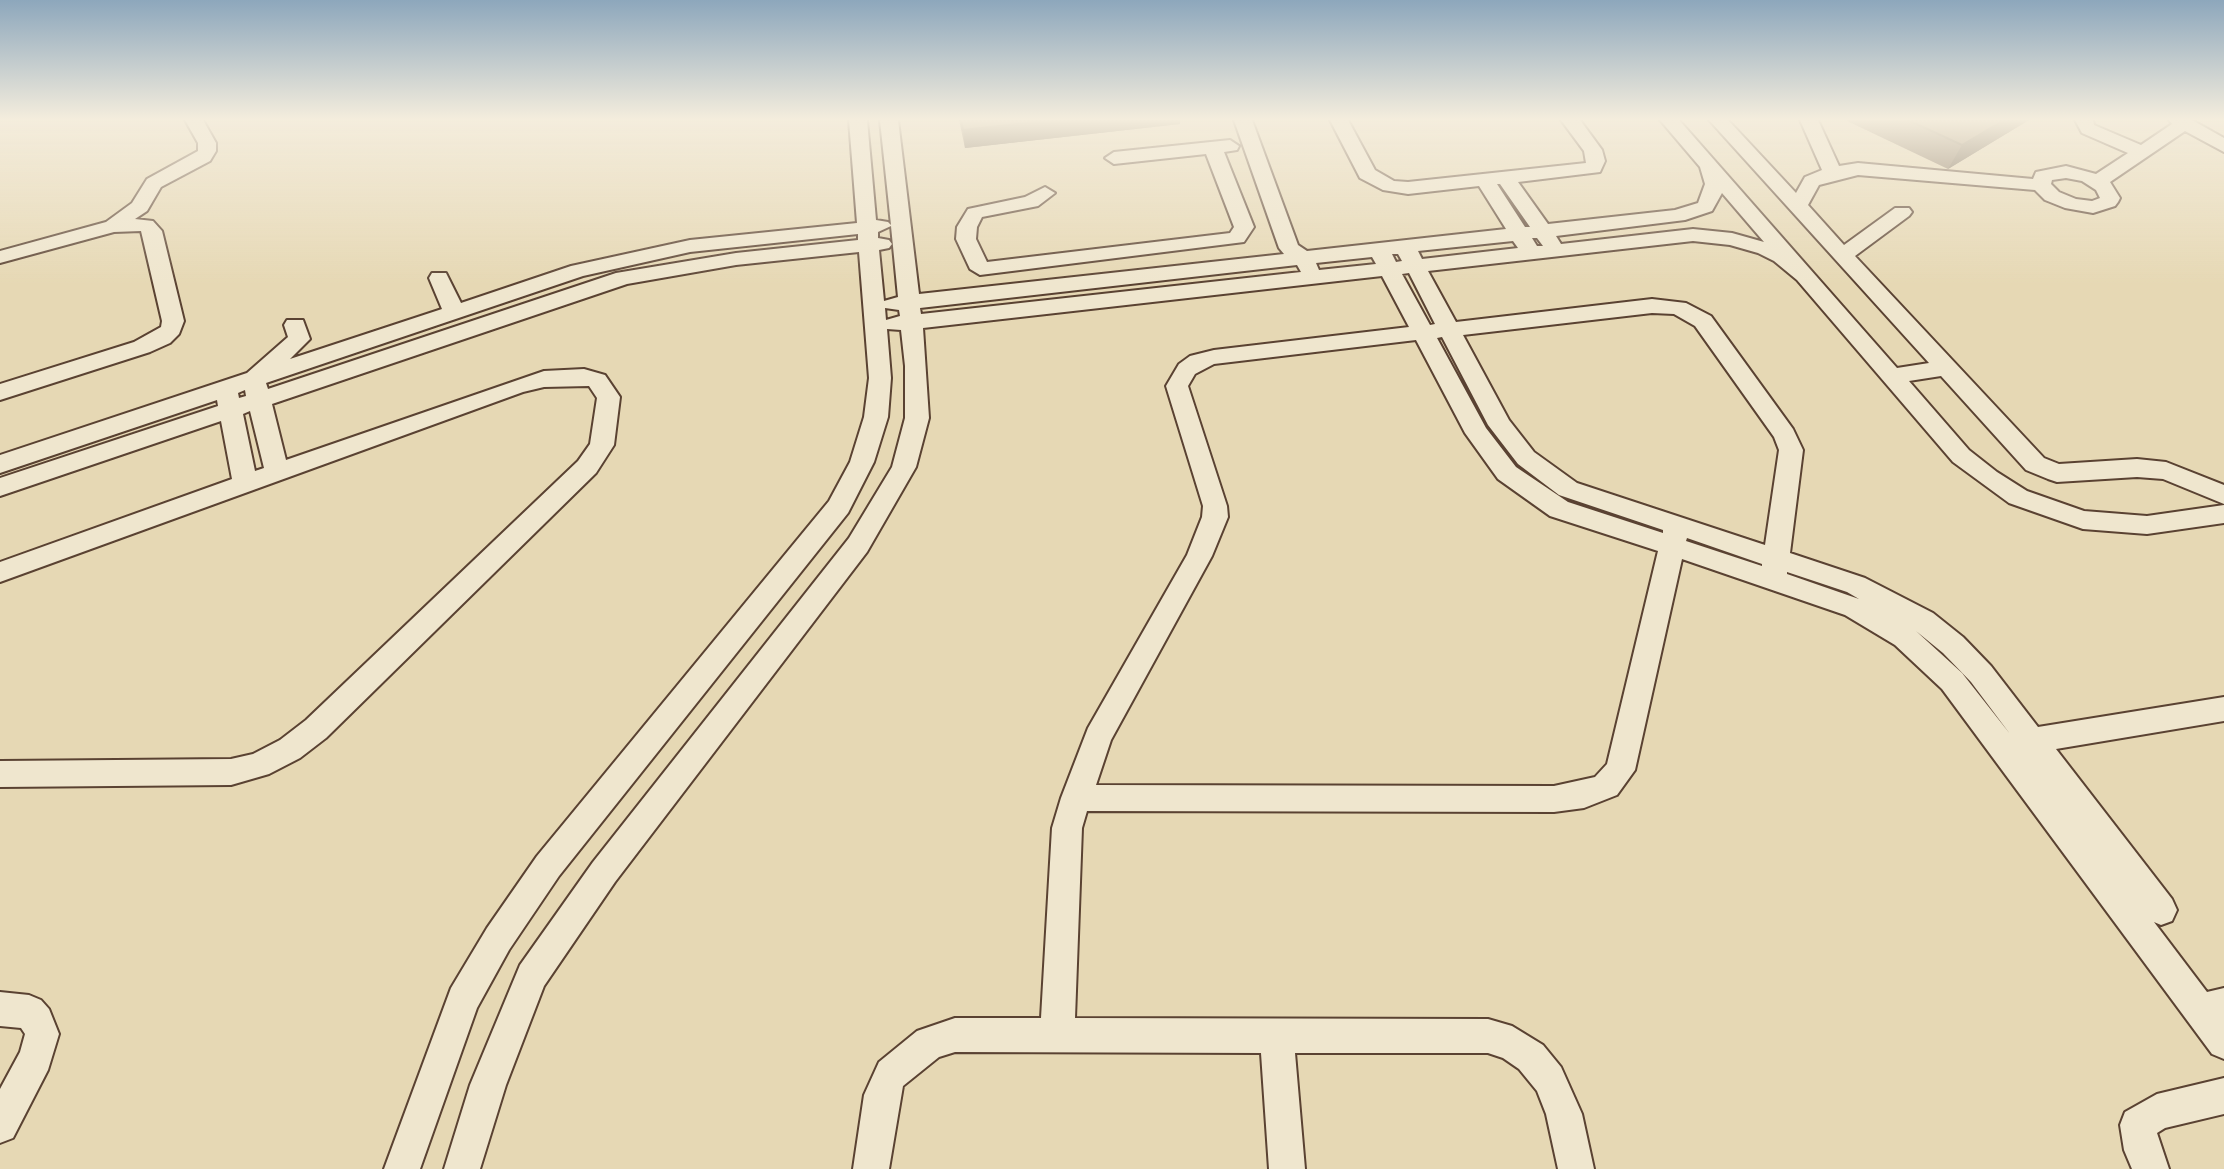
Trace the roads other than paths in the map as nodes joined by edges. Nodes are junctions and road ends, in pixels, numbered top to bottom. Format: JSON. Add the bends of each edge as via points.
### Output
{"nodes":[{"id":1,"x":170,"y":175,"type":"edge"},
{"id":2,"x":862,"y":175,"type":"edge"},
{"id":3,"x":895,"y":175,"type":"edge"},
{"id":4,"x":1223,"y":175,"type":"edge"},
{"id":5,"x":1266,"y":175,"type":"edge"},
{"id":6,"x":1368,"y":175,"type":"edge"},
{"id":7,"x":1536,"y":175,"type":"edge"},
{"id":8,"x":1712,"y":175,"type":"edge"},
{"id":9,"x":1717,"y":175,"type":"edge"},
{"id":10,"x":1768,"y":175,"type":"edge"},
{"id":11,"x":1829,"y":175,"type":"edge"},
{"id":12,"x":1925,"y":175,"type":"edge"},
{"id":13,"x":2048,"y":175,"type":"edge"},
{"id":14,"x":2078,"y":175,"type":"edge"},
{"id":15,"x":2108,"y":175,"type":"edge"},
{"id":16,"x":1506,"y":178,"type":"junction"},
{"id":17,"x":1485,"y":180,"type":"junction"},
{"id":18,"x":2097,"y":182,"type":"junction"},
{"id":19,"x":2041,"y":185,"type":"junction"},
{"id":20,"x":1781,"y":189,"type":"junction"},
{"id":21,"x":1045,"y":193,"type":"dead end"},
{"id":22,"x":1797,"y":206,"type":"junction"},
{"id":23,"x":1902,"y":212,"type":"dead end"},
{"id":24,"x":113,"y":226,"type":"junction"},
{"id":25,"x":1543,"y":231,"type":"junction"},
{"id":26,"x":901,"y":233,"type":"junction"},
{"id":27,"x":1519,"y":234,"type":"junction"},
{"id":28,"x":866,"y":236,"type":"junction"},
{"id":29,"x":1767,"y":236,"type":"junction"},
{"id":30,"x":1556,"y":250,"type":"junction"},
{"id":31,"x":1531,"y":253,"type":"junction"},
{"id":32,"x":1843,"y":256,"type":"junction"},
{"id":33,"x":0,"y":257,"type":"edge"},
{"id":34,"x":1398,"y":258,"type":"junction"},
{"id":35,"x":1308,"y":268,"type":"junction"},
{"id":36,"x":439,"y":278,"type":"dead end"},
{"id":37,"x":1808,"y":279,"type":"junction"},
{"id":38,"x":910,"y":312,"type":"junction"},
{"id":39,"x":456,"y":313,"type":"junction"},
{"id":40,"x":874,"y":316,"type":"junction"},
{"id":41,"x":295,"y":325,"type":"dead end"},
{"id":42,"x":1436,"y":331,"type":"junction"},
{"id":43,"x":1947,"y":368,"type":"junction"},
{"id":44,"x":1892,"y":376,"type":"junction"},
{"id":45,"x":256,"y":390,"type":"junction"},
{"id":46,"x":0,"y":392,"type":"edge"},
{"id":47,"x":228,"y":399,"type":"junction"},
{"id":48,"x":0,"y":464,"type":"edge"},
{"id":49,"x":276,"y":473,"type":"junction"},
{"id":50,"x":245,"y":484,"type":"junction"},
{"id":51,"x":0,"y":487,"type":"edge"},
{"id":52,"x":2224,"y":495,"type":"edge"},
{"id":53,"x":2224,"y":514,"type":"edge"},
{"id":54,"x":1675,"y":537,"type":"junction"},
{"id":55,"x":1775,"y":569,"type":"junction"},
{"id":56,"x":0,"y":572,"type":"edge"},
{"id":57,"x":2224,"y":709,"type":"edge"},
{"id":58,"x":2032,"y":740,"type":"junction"},
{"id":59,"x":2000,"y":746,"type":"junction"},
{"id":60,"x":0,"y":774,"type":"edge"},
{"id":61,"x":1076,"y":798,"type":"junction"},
{"id":62,"x":2170,"y":909,"type":"joint"},
{"id":63,"x":2130,"y":917,"type":"junction"},
{"id":64,"x":2212,"y":1008,"type":"edge"},
{"id":65,"x":0,"y":1009,"type":"edge"},
{"id":66,"x":1057,"y":1036,"type":"junction"},
{"id":67,"x":1277,"y":1036,"type":"junction"},
{"id":68,"x":2224,"y":1042,"type":"edge"},
{"id":69,"x":2224,"y":1096,"type":"edge"},
{"id":70,"x":0,"y":1125,"type":"edge"},
{"id":71,"x":402,"y":1169,"type":"edge"},
{"id":72,"x":462,"y":1169,"type":"edge"},
{"id":73,"x":871,"y":1169,"type":"edge"},
{"id":74,"x":1287,"y":1169,"type":"edge"},
{"id":75,"x":1576,"y":1169,"type":"edge"},
{"id":76,"x":2151,"y":1169,"type":"edge"}],
"edges":[{"from":1,"to":24,"type":"street","via":[[154,183],[140,208]]},
{"from":2,"to":28,"type":"street"},
{"from":3,"to":26,"type":"street"},
{"from":4,"to":21,"type":"street","via":[[1244,227],[1237,238],[980,269],[966,239],[975,213],[1031,202]]},
{"from":5,"to":35,"type":"street","via":[[1289,248]]},
{"from":6,"to":17,"type":"street","via":[[1390,187],[1408,188]]},
{"from":7,"to":16,"type":"street"},
{"from":8,"to":25,"type":"street","via":[[1715,193],[1705,207],[1694,212]]},
{"from":9,"to":29,"type":"street"},
{"from":10,"to":20,"type":"street"},
{"from":11,"to":22,"type":"street","via":[[1812,181]]},
{"from":12,"to":19,"type":"street"},
{"from":13,"to":19,"type":"street"},
{"from":14,"to":18,"type":"street"},
{"from":15,"to":18,"type":"street"},
{"from":16,"to":17,"type":"street"},
{"from":16,"to":25,"type":"street"},
{"from":17,"to":27,"type":"street"},
{"from":18,"to":19,"type":"street","via":[[2110,198],[2093,207],[2061,201]]},
{"from":20,"to":22,"type":"street"},
{"from":20,"to":29,"type":"street"},
{"from":22,"to":32,"type":"street"},
{"from":23,"to":32,"type":"street"},
{"from":24,"to":33,"type":"street"},
{"from":24,"to":46,"type":"street","via":[[146,225],[152,231],[173,321],[171,330],[142,347]]},
{"from":25,"to":27,"type":"street"},
{"from":25,"to":30,"type":"street"},
{"from":26,"to":28,"type":"street"},
{"from":26,"to":38,"type":"street"},
{"from":27,"to":31,"type":"street"},
{"from":27,"to":34,"type":"street"},
{"from":28,"to":39,"type":"street","via":[[648,253],[578,271]]},
{"from":28,"to":40,"type":"street"},
{"from":28,"to":45,"type":"street","via":[[623,278]]},
{"from":29,"to":37,"type":"street"},
{"from":30,"to":31,"type":"street"},
{"from":30,"to":37,"type":"street","via":[[1713,235],[1765,249]]},
{"from":31,"to":34,"type":"street"},
{"from":32,"to":43,"type":"street"},
{"from":34,"to":35,"type":"street"},
{"from":34,"to":42,"type":"street"},
{"from":35,"to":38,"type":"street"},
{"from":36,"to":39,"type":"street"},
{"from":37,"to":44,"type":"street"},
{"from":38,"to":40,"type":"street"},
{"from":38,"to":72,"type":"street","via":[[917,418],[904,467],[858,545],[604,872],[532,976],[488,1085]]},
{"from":39,"to":45,"type":"street"},
{"from":40,"to":71,"type":"street","via":[[880,378],[876,417],[862,462],[839,507],[548,866],[498,939],[463,1000]]},
{"from":41,"to":45,"type":"street","via":[[299,339]]},
{"from":42,"to":54,"type":"street","via":[[1477,433],[1507,472],[1559,509]]},
{"from":42,"to":55,"type":"street","via":[[1652,306],[1692,313],[1703,321],[1791,450]]},
{"from":42,"to":61,"type":"street","via":[[1214,357],[1198,361],[1180,377],[1177,386],[1215,517],[1199,556],[1098,737]]},
{"from":43,"to":44,"type":"street"},
{"from":43,"to":52,"type":"street","via":[[2045,470],[2166,471]]},
{"from":44,"to":53,"type":"street","via":[[1961,456],[1987,478],[2048,510],[2083,520],[2147,525]]},
{"from":45,"to":47,"type":"street"},
{"from":45,"to":49,"type":"street"},
{"from":47,"to":48,"type":"street"},
{"from":47,"to":50,"type":"street"},
{"from":47,"to":51,"type":"street"},
{"from":49,"to":50,"type":"street"},
{"from":49,"to":60,"type":"street","via":[[544,379],[597,380],[609,397],[602,445],[587,467],[290,749],[259,765],[231,772]]},
{"from":50,"to":56,"type":"street"},
{"from":54,"to":55,"type":"street"},
{"from":54,"to":61,"type":"street","via":[[1620,770],[1606,786],[1554,799]]},
{"from":55,"to":58,"type":"street","via":[[1856,585],[1923,621],[1981,674]]},
{"from":55,"to":59,"type":"street","via":[[1905,637],[1952,681]]},
{"from":57,"to":58,"type":"street"},
{"from":58,"to":59,"type":"street"},
{"from":58,"to":62,"type":"street"},
{"from":59,"to":63,"type":"street"},
{"from":61,"to":66,"type":"street","via":[[1067,828]]},
{"from":62,"to":63,"type":"street"},
{"from":63,"to":64,"type":"street"},
{"from":64,"to":68,"type":"street"},
{"from":65,"to":70,"type":"street","via":[[29,1013],[42,1034],[36,1058]]},
{"from":66,"to":67,"type":"street"},
{"from":66,"to":73,"type":"street","via":[[955,1035],[929,1043],[909,1056],[891,1074],[882,1095]]},
{"from":67,"to":74,"type":"street"},
{"from":67,"to":75,"type":"street","via":[[1488,1036],[1512,1043],[1549,1079],[1564,1114]]},
{"from":69,"to":76,"type":"street","via":[[2157,1112],[2138,1125]]}]}
